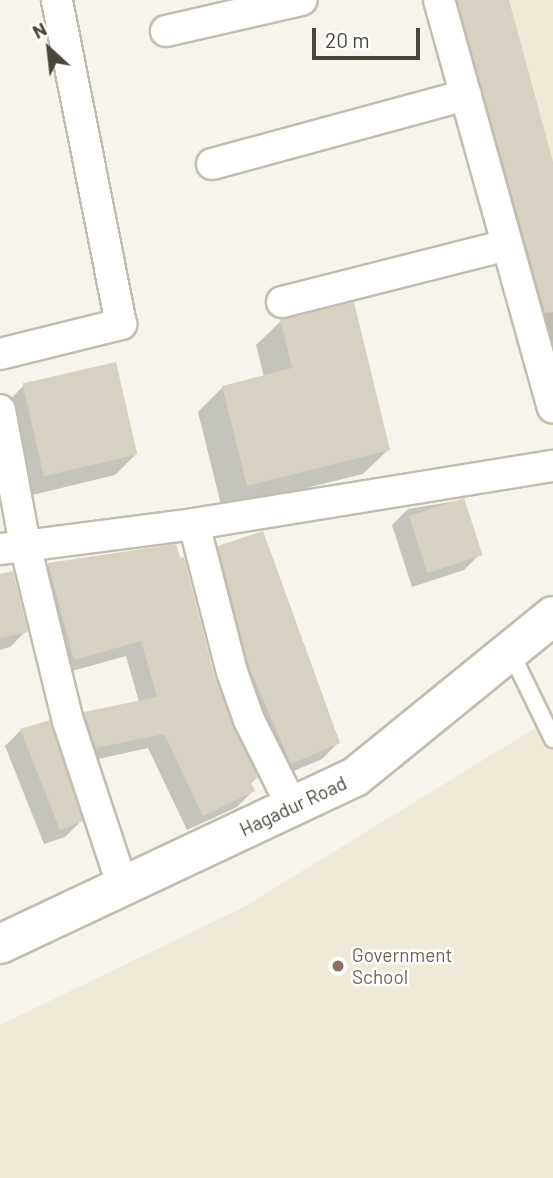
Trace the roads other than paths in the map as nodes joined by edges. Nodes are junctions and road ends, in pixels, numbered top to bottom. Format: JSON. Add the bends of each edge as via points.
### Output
{"nodes":[{"id":1,"x":57,"y":0,"type":"edge"},
{"id":2,"x":301,"y":0,"type":"edge"},
{"id":3,"x":439,"y":0,"type":"edge"},
{"id":4,"x":166,"y":31,"type":"dead end"},
{"id":5,"x":466,"y":95,"type":"junction"},
{"id":6,"x":212,"y":164,"type":"dead end"},
{"id":7,"x":507,"y":245,"type":"junction"},
{"id":8,"x":282,"y":302,"type":"dead end"},
{"id":9,"x":0,"y":354,"type":"edge"},
{"id":10,"x":553,"y":407,"type":"edge"},
{"id":11,"x":0,"y":410,"type":"edge"},
{"id":12,"x":553,"y":467,"type":"edge"},
{"id":13,"x":194,"y":524,"type":"junction"},
{"id":14,"x":12,"y":547,"type":"edge"},
{"id":15,"x":553,"y":616,"type":"edge"},
{"id":16,"x":510,"y":651,"type":"junction"},
{"id":17,"x":553,"y":738,"type":"edge"},
{"id":18,"x":292,"y":806,"type":"junction"},
{"id":19,"x":123,"y":887,"type":"junction"},
{"id":20,"x":0,"y":944,"type":"edge"}],
"edges":[{"from":1,"to":9,"type":"street","via":[[121,324]]},
{"from":2,"to":4,"type":"street"},
{"from":3,"to":5,"type":"street"},
{"from":5,"to":6,"type":"street"},
{"from":5,"to":7,"type":"street"},
{"from":7,"to":8,"type":"street"},
{"from":7,"to":10,"type":"street"},
{"from":11,"to":14,"type":"street"},
{"from":12,"to":13,"type":"street"},
{"from":13,"to":14,"type":"street"},
{"from":13,"to":18,"type":"street","via":[[232,672],[249,720]]},
{"from":14,"to":19,"type":"street"},
{"from":15,"to":16,"type":"street","name":"Hagadur Road"},
{"from":16,"to":17,"type":"lane"},
{"from":16,"to":18,"type":"street","name":"Hagadur Road","via":[[355,777]]},
{"from":18,"to":19,"type":"street","name":"Hagadur Road"},
{"from":19,"to":20,"type":"street","name":"Hagadur Road"}]}
